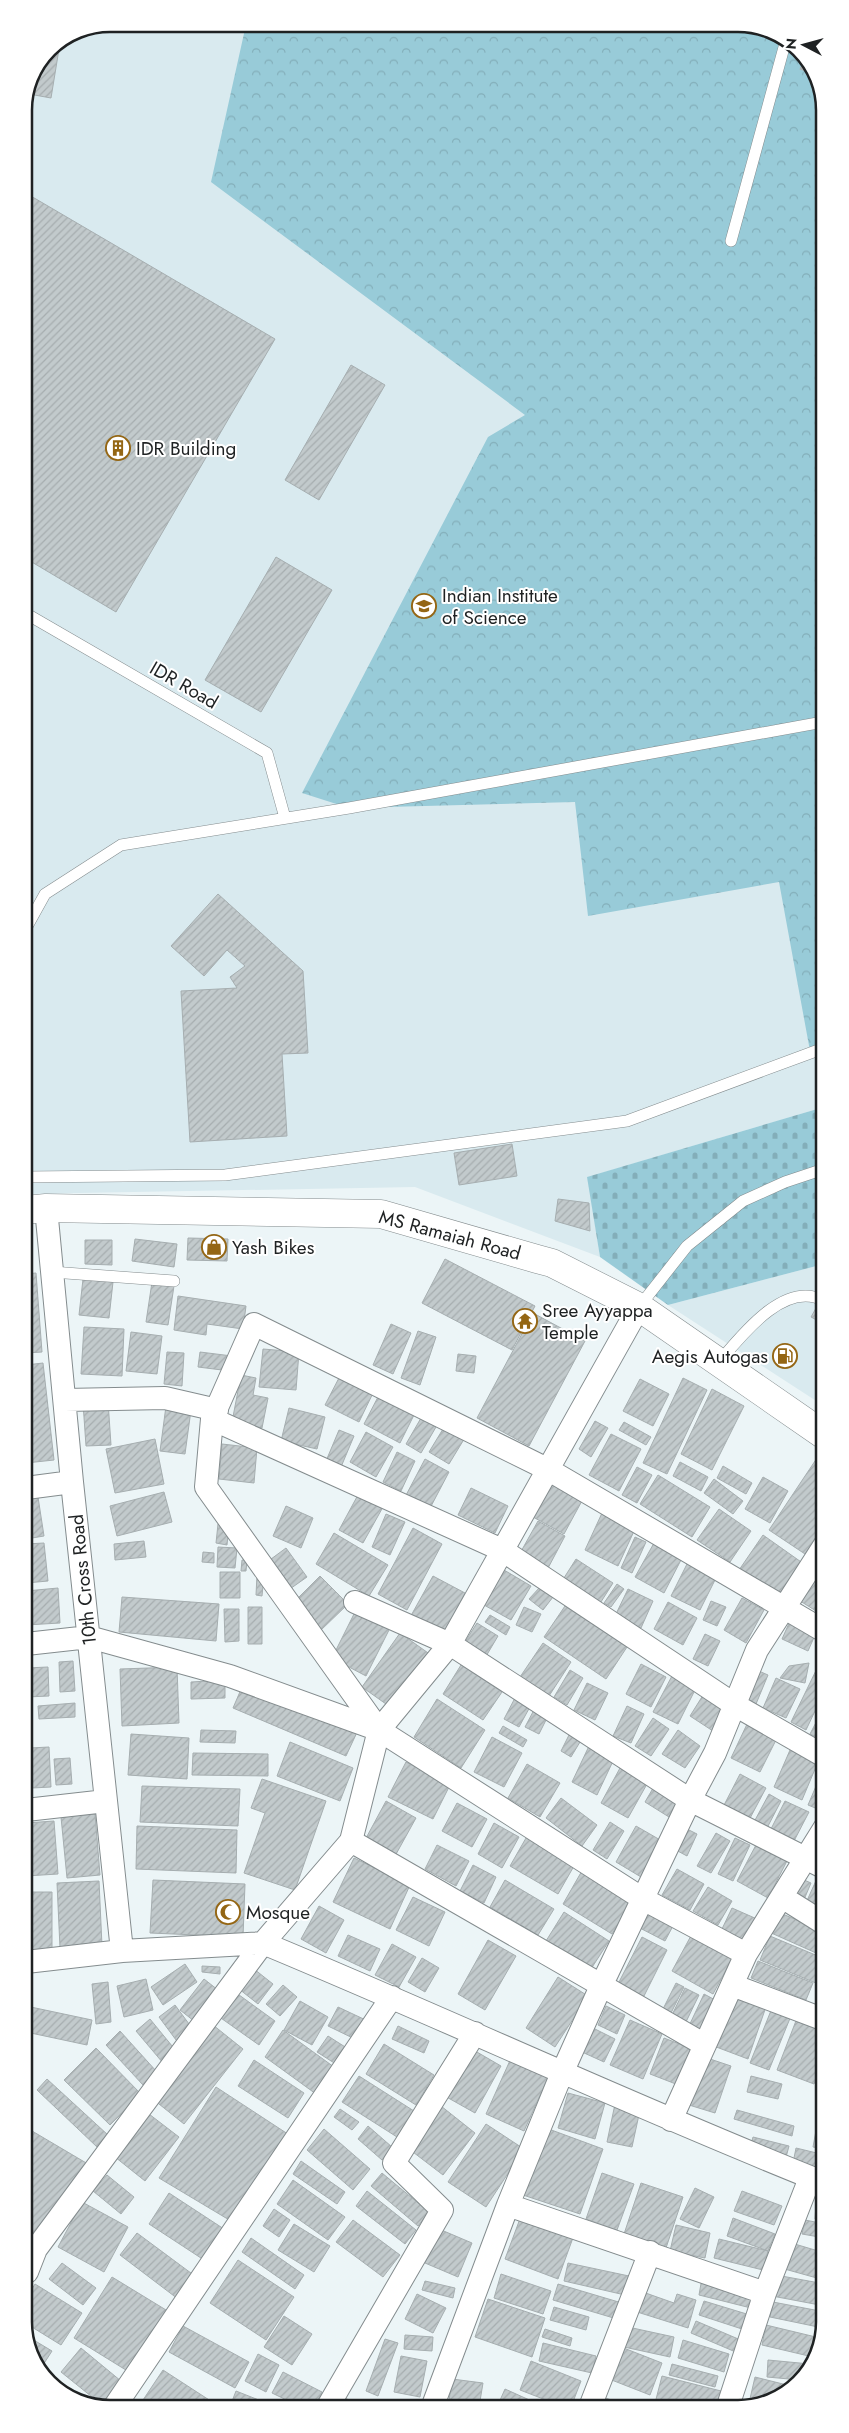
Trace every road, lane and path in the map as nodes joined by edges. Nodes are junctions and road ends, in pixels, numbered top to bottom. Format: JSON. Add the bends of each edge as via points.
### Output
{"nodes":[{"id":1,"x":779,"y":66,"type":"edge"},
{"id":2,"x":731,"y":241,"type":"dead end"},
{"id":3,"x":33,"y":617,"type":"edge"},
{"id":4,"x":816,"y":723,"type":"edge"},
{"id":5,"x":285,"y":818,"type":"junction"},
{"id":6,"x":33,"y":916,"type":"edge"},
{"id":7,"x":816,"y":1051,"type":"edge"},
{"id":8,"x":816,"y":1172,"type":"edge"},
{"id":9,"x":33,"y":1177,"type":"edge"},
{"id":10,"x":36,"y":1209,"type":"edge"},
{"id":11,"x":52,"y":1272,"type":"junction"},
{"id":12,"x":174,"y":1281,"type":"dead end"},
{"id":13,"x":816,"y":1296,"type":"edge"},
{"id":14,"x":639,"y":1307,"type":"junction"},
{"id":15,"x":719,"y":1362,"type":"junction"},
{"id":16,"x":65,"y":1400,"type":"junction"},
{"id":17,"x":214,"y":1415,"type":"junction"},
{"id":18,"x":816,"y":1429,"type":"edge"},
{"id":19,"x":549,"y":1470,"type":"junction"},
{"id":20,"x":72,"y":1482,"type":"junction"},
{"id":21,"x":32,"y":1487,"type":"edge"},
{"id":22,"x":502,"y":1550,"type":"junction"},
{"id":23,"x":816,"y":1558,"type":"edge"},
{"id":24,"x":355,"y":1602,"type":"dead end"},
{"id":25,"x":783,"y":1608,"type":"junction"},
{"id":26,"x":816,"y":1627,"type":"edge"},
{"id":27,"x":89,"y":1636,"type":"junction"},
{"id":28,"x":32,"y":1643,"type":"edge"},
{"id":29,"x":450,"y":1644,"type":"junction"},
{"id":30,"x":735,"y":1705,"type":"junction"},
{"id":31,"x":379,"y":1730,"type":"junction"},
{"id":32,"x":816,"y":1751,"type":"edge"},
{"id":33,"x":690,"y":1800,"type":"junction"},
{"id":34,"x":106,"y":1801,"type":"junction"},
{"id":35,"x":32,"y":1809,"type":"edge"},
{"id":36,"x":351,"y":1841,"type":"junction"},
{"id":37,"x":815,"y":1863,"type":"edge"},
{"id":38,"x":782,"y":1897,"type":"junction"},
{"id":39,"x":643,"y":1899,"type":"junction"},
{"id":40,"x":816,"y":1918,"type":"edge"},
{"id":41,"x":263,"y":1943,"type":"junction"},
{"id":42,"x":122,"y":1951,"type":"junction"},
{"id":43,"x":746,"y":1954,"type":"junction"},
{"id":44,"x":32,"y":1967,"type":"edge"},
{"id":45,"x":602,"y":1984,"type":"junction"},
{"id":46,"x":732,"y":1986,"type":"junction"},
{"id":47,"x":392,"y":1997,"type":"junction"},
{"id":48,"x":816,"y":2017,"type":"edge"},
{"id":49,"x":475,"y":2033,"type":"junction"},
{"id":50,"x":705,"y":2045,"type":"junction"},
{"id":51,"x":562,"y":2073,"type":"junction"},
{"id":52,"x":672,"y":2120,"type":"junction"},
{"id":53,"x":816,"y":2179,"type":"edge"},
{"id":54,"x":816,"y":2184,"type":"edge"},
{"id":55,"x":508,"y":2206,"type":"junction"},
{"id":56,"x":32,"y":2247,"type":"edge"},
{"id":57,"x":650,"y":2252,"type":"junction"},
{"id":58,"x":765,"y":2293,"type":"junction"},
{"id":59,"x":119,"y":2400,"type":"edge"},
{"id":60,"x":332,"y":2400,"type":"edge"},
{"id":61,"x":435,"y":2400,"type":"edge"},
{"id":62,"x":593,"y":2400,"type":"edge"},
{"id":63,"x":730,"y":2400,"type":"edge"}],
"edges":[{"from":1,"to":2,"type":"lane"},
{"from":3,"to":5,"type":"lane","name":"IDR Road","via":[[267,753]]},
{"from":4,"to":5,"type":"lane"},
{"from":5,"to":6,"type":"lane","via":[[121,845],[45,894]]},
{"from":7,"to":9,"type":"lane","via":[[628,1121],[225,1175]]},
{"from":8,"to":14,"type":"lane","via":[[743,1202],[687,1246]]},
{"from":10,"to":11,"type":"street","name":"10th Cross Road"},
{"from":10,"to":14,"type":"main road","name":"MS Ramaiah Road","via":[[381,1214],[552,1263]]},
{"from":11,"to":12,"type":"lane"},
{"from":11,"to":16,"type":"street","name":"10th Cross Road"},
{"from":13,"to":15,"type":"lane","via":[[790,1298],[749,1325]]},
{"from":14,"to":15,"type":"main road","name":"MS Ramaiah Road"},
{"from":14,"to":19,"type":"street"},
{"from":15,"to":18,"type":"main road","name":"MS Ramaiah Road"},
{"from":16,"to":17,"type":"street","via":[[165,1398]]},
{"from":16,"to":20,"type":"street","name":"10th Cross Road"},
{"from":17,"to":19,"type":"street","via":[[254,1324]]},
{"from":17,"to":22,"type":"street"},
{"from":17,"to":31,"type":"street","via":[[206,1488]]},
{"from":19,"to":22,"type":"street"},
{"from":19,"to":25,"type":"street"},
{"from":20,"to":21,"type":"street"},
{"from":20,"to":27,"type":"street","name":"10th Cross Road"},
{"from":22,"to":29,"type":"street"},
{"from":22,"to":30,"type":"street"},
{"from":23,"to":25,"type":"street"},
{"from":24,"to":29,"type":"street"},
{"from":25,"to":26,"type":"street"},
{"from":25,"to":30,"type":"street","via":[[757,1650]]},
{"from":27,"to":28,"type":"street"},
{"from":27,"to":31,"type":"street","via":[[230,1676]]},
{"from":27,"to":34,"type":"street","name":"10th Cross Road"},
{"from":29,"to":31,"type":"street"},
{"from":29,"to":33,"type":"street"},
{"from":30,"to":32,"type":"street"},
{"from":30,"to":33,"type":"street"},
{"from":31,"to":36,"type":"street"},
{"from":31,"to":39,"type":"street"},
{"from":33,"to":37,"type":"street"},
{"from":33,"to":39,"type":"street"},
{"from":34,"to":35,"type":"street"},
{"from":34,"to":42,"type":"street","name":"10th Cross Road"},
{"from":36,"to":41,"type":"street"},
{"from":36,"to":45,"type":"street"},
{"from":37,"to":38,"type":"street"},
{"from":38,"to":40,"type":"street"},
{"from":38,"to":43,"type":"street"},
{"from":39,"to":43,"type":"street"},
{"from":39,"to":45,"type":"street"},
{"from":41,"to":42,"type":"street"},
{"from":41,"to":47,"type":"street"},
{"from":41,"to":56,"type":"street"},
{"from":42,"to":44,"type":"street"},
{"from":43,"to":46,"type":"street"},
{"from":45,"to":50,"type":"street"},
{"from":45,"to":51,"type":"street"},
{"from":46,"to":48,"type":"street"},
{"from":46,"to":50,"type":"street"},
{"from":47,"to":49,"type":"street"},
{"from":47,"to":59,"type":"street"},
{"from":49,"to":51,"type":"street"},
{"from":49,"to":60,"type":"street","via":[[394,2163],[442,2210]]},
{"from":50,"to":52,"type":"street"},
{"from":51,"to":52,"type":"street"},
{"from":51,"to":55,"type":"street"},
{"from":52,"to":53,"type":"street"},
{"from":54,"to":58,"type":"street"},
{"from":55,"to":57,"type":"street"},
{"from":55,"to":61,"type":"street"},
{"from":57,"to":58,"type":"street"},
{"from":57,"to":62,"type":"street"},
{"from":58,"to":63,"type":"street"}]}
